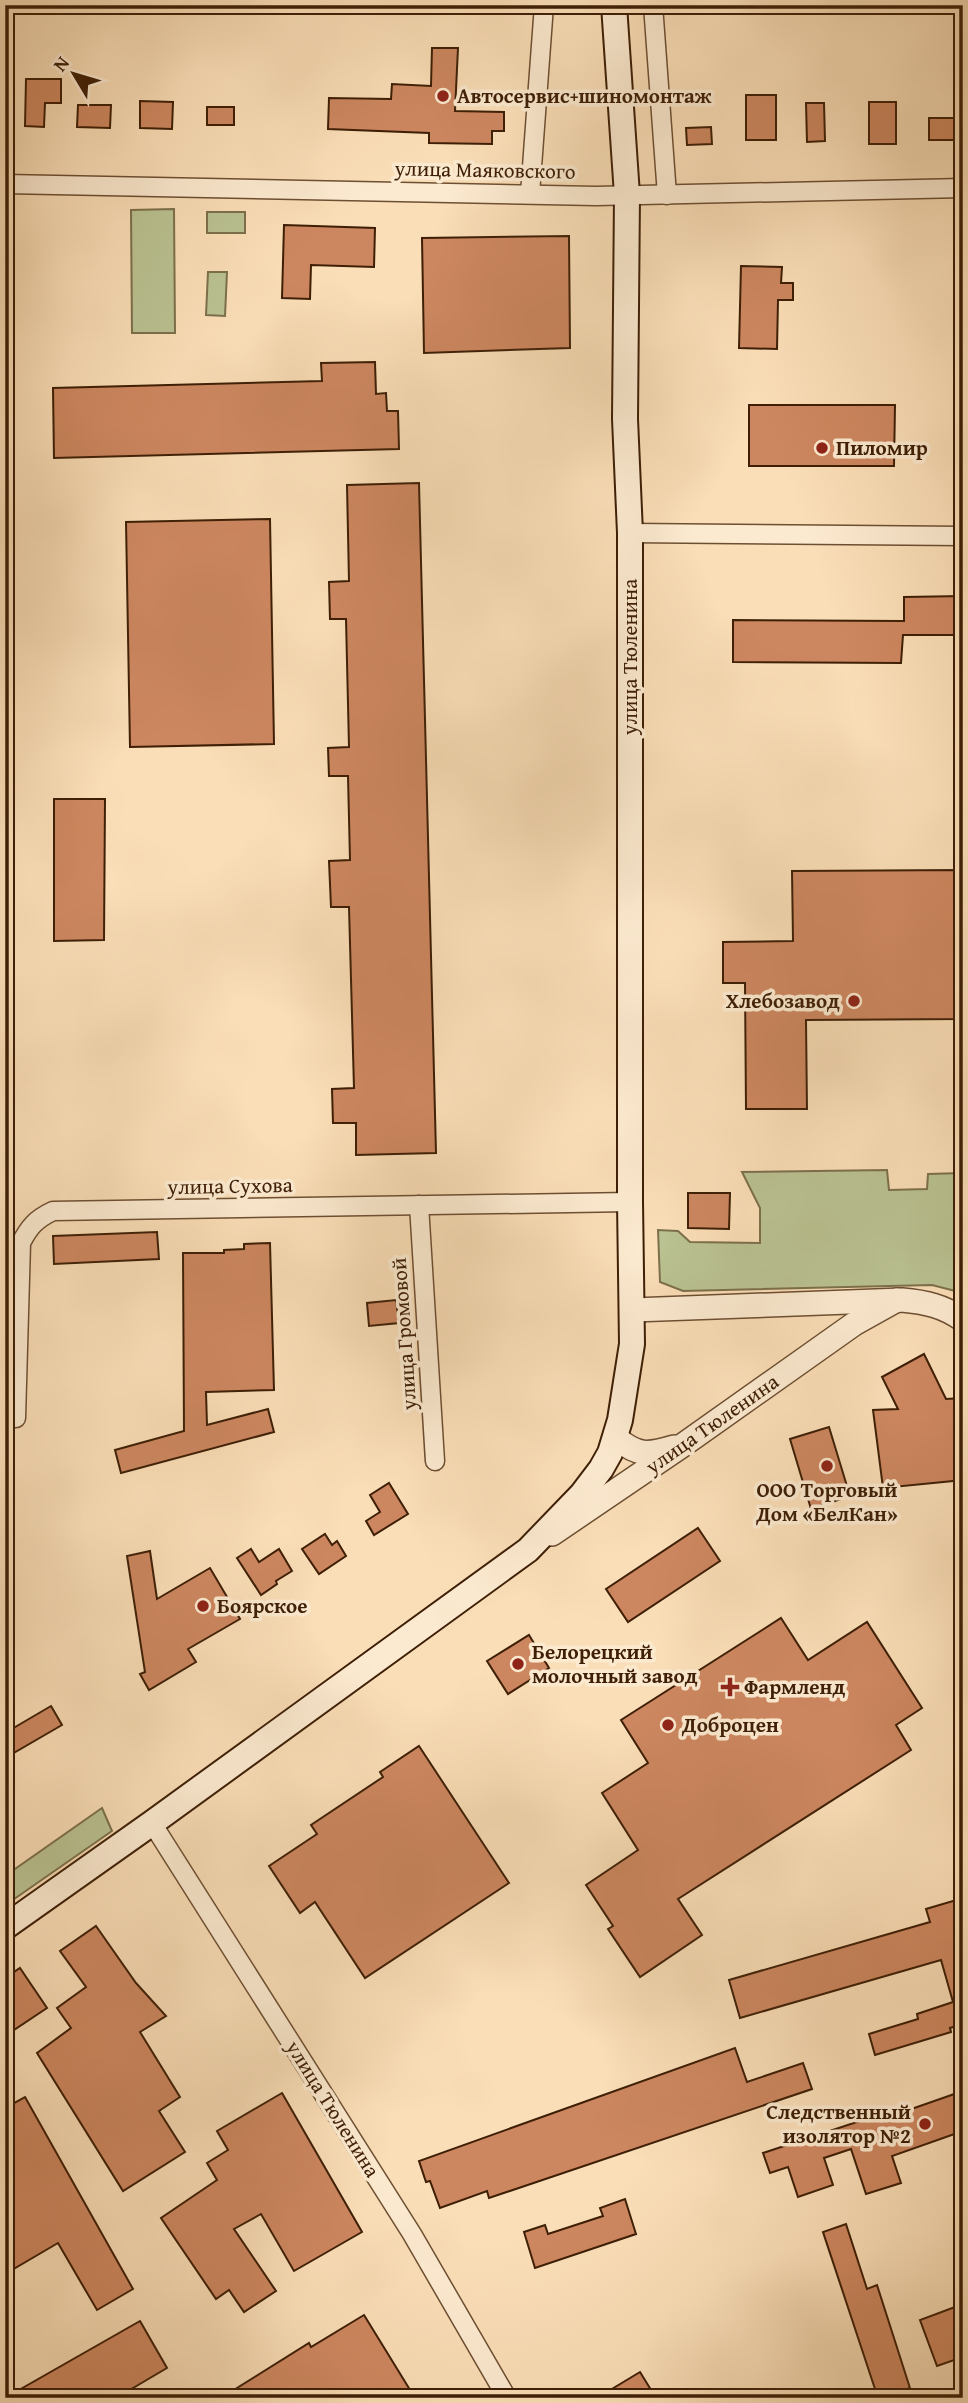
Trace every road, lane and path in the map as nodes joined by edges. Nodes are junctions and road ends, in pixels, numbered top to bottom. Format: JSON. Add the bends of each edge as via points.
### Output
{"nodes":[{"id":1,"x":544,"y":5,"type":"edge"},
{"id":2,"x":614,"y":5,"type":"edge"},
{"id":3,"x":653,"y":5,"type":"edge"},
{"id":4,"x":5,"y":184,"type":"edge"},
{"id":5,"x":963,"y":188,"type":"edge"},
{"id":6,"x":530,"y":194,"type":"junction"},
{"id":7,"x":627,"y":195,"type":"junction"},
{"id":8,"x":667,"y":195,"type":"junction"},
{"id":9,"x":630,"y":533,"type":"junction"},
{"id":10,"x":963,"y":537,"type":"edge"},
{"id":11,"x":630,"y":1202,"type":"junction"},
{"id":12,"x":419,"y":1205,"type":"junction"},
{"id":13,"x":897,"y":1300,"type":"junction"},
{"id":14,"x":633,"y":1310,"type":"junction"},
{"id":15,"x":963,"y":1320,"type":"edge"},
{"id":16,"x":16,"y":1418,"type":"dead end"},
{"id":17,"x":616,"y":1438,"type":"junction"},
{"id":18,"x":683,"y":1445,"type":"junction"},
{"id":19,"x":435,"y":1461,"type":"dead end"},
{"id":20,"x":528,"y":1550,"type":"junction"},
{"id":21,"x":152,"y":1823,"type":"junction"},
{"id":22,"x":5,"y":1927,"type":"edge"},
{"id":23,"x":507,"y":2398,"type":"edge"}],
"edges":[{"from":1,"to":6,"type":"street"},
{"from":2,"to":7,"type":"main road","name":"улица Тюленина"},
{"from":3,"to":8,"type":"street"},
{"from":4,"to":6,"type":"street","name":"улица Маяковского"},
{"from":5,"to":8,"type":"street","name":"улица Маяковского"},
{"from":6,"to":7,"type":"street","name":"улица Маяковского"},
{"from":7,"to":8,"type":"street","name":"улица Маяковского"},
{"from":7,"to":9,"type":"main road","name":"улица Тюленина","via":[[625,419]]},
{"from":9,"to":10,"type":"street"},
{"from":9,"to":11,"type":"main road","name":"улица Тюленина"},
{"from":11,"to":12,"type":"street","name":"улица Сухова"},
{"from":11,"to":14,"type":"main road","name":"улица Тюленина"},
{"from":12,"to":16,"type":"street","name":"улица Сухова","via":[[53,1211],[38,1218],[21,1243]]},
{"from":12,"to":19,"type":"street","name":"улица Громовой"},
{"from":13,"to":14,"type":"street"},
{"from":13,"to":15,"type":"street","via":[[937,1305]]},
{"from":13,"to":18,"type":"street","name":"улица Тюленина","via":[[854,1324]]},
{"from":14,"to":17,"type":"main road","name":"улица Тюленина"},
{"from":17,"to":18,"type":"street","via":[[638,1453]]},
{"from":17,"to":20,"type":"main road","name":"улица Тюленина","via":[[582,1494]]},
{"from":18,"to":20,"type":"street","name":"улица Тюленина"},
{"from":20,"to":21,"type":"main road","name":"улица Тюленина"},
{"from":21,"to":22,"type":"main road","name":"улица Тюленина"},
{"from":21,"to":23,"type":"street","name":"улица Тюленина","via":[[412,2234]]}]}
